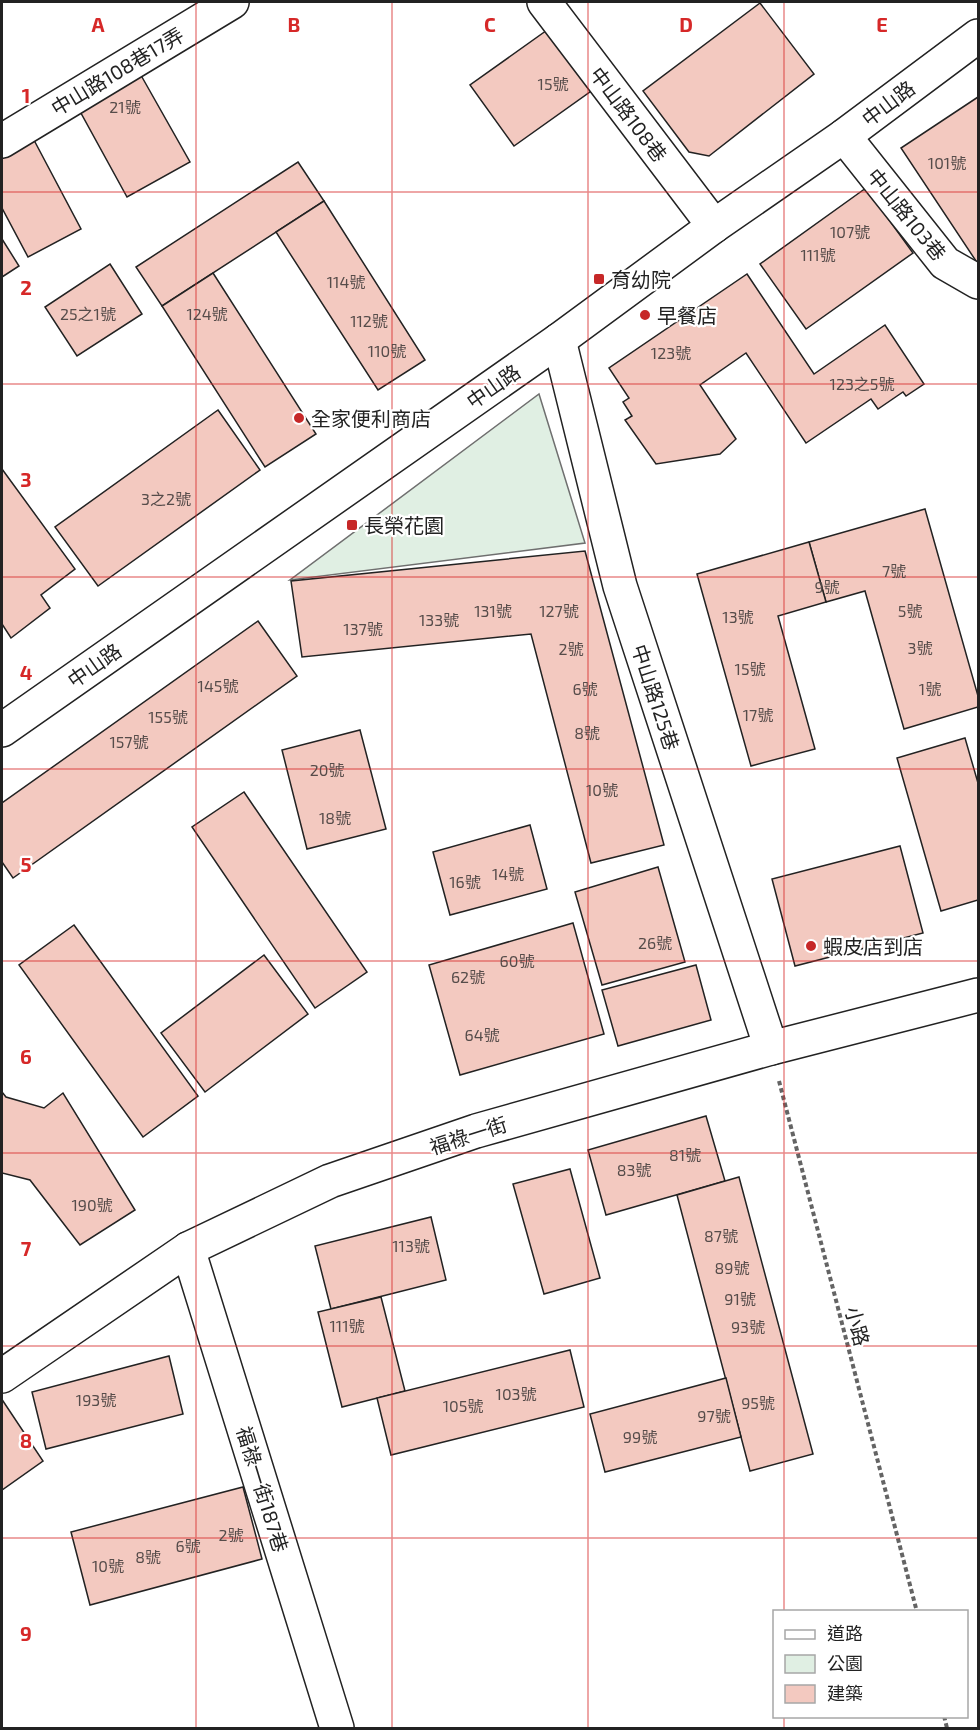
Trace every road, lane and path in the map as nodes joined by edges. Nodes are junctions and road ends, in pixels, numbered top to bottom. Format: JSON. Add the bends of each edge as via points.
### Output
{"nodes":[{"id":1,"x":232,"y":2,"type":"edge"},
{"id":2,"x":544,"y":2,"type":"edge"},
{"id":3,"x":978,"y":36,"type":"edge"},
{"id":4,"x":844,"y":136,"type":"junction"},
{"id":5,"x":2,"y":141,"type":"edge"},
{"id":6,"x":714,"y":226,"type":"junction"},
{"id":7,"x":978,"y":282,"type":"edge"},
{"id":8,"x":559,"y":340,"type":"junction"},
{"id":9,"x":2,"y":730,"type":"edge"},
{"id":10,"x":978,"y":995,"type":"edge"},
{"id":11,"x":771,"y":1048,"type":"junction"},
{"id":12,"x":188,"y":1249,"type":"junction"},
{"id":13,"x":2,"y":1376,"type":"edge"},
{"id":14,"x":916,"y":1610,"type":"edge"},
{"id":15,"x":338,"y":1728,"type":"edge"}],
"edges":[{"from":1,"to":5,"type":"street","name":"中山路108巷17弄"},
{"from":2,"to":6,"type":"street","name":"中山路108巷"},
{"from":3,"to":4,"type":"street","name":"中山路"},
{"from":4,"to":6,"type":"street","name":"中山路"},
{"from":4,"to":7,"type":"street","name":"中山路103巷","via":[[945,263]]},
{"from":6,"to":8,"type":"street","name":"中山路"},
{"from":8,"to":9,"type":"street","name":"中山路"},
{"from":8,"to":11,"type":"street","name":"中山路125巷","via":[[620,586]]},
{"from":10,"to":11,"type":"street","name":"福祿一街"},
{"from":11,"to":12,"type":"street","name":"福祿一街","via":[[476,1131],[330,1181]]},
{"from":11,"to":14,"type":"path","name":"小路"},
{"from":12,"to":13,"type":"street","name":"福祿一街"},
{"from":12,"to":15,"type":"street","name":"福祿一街187巷"}]}
